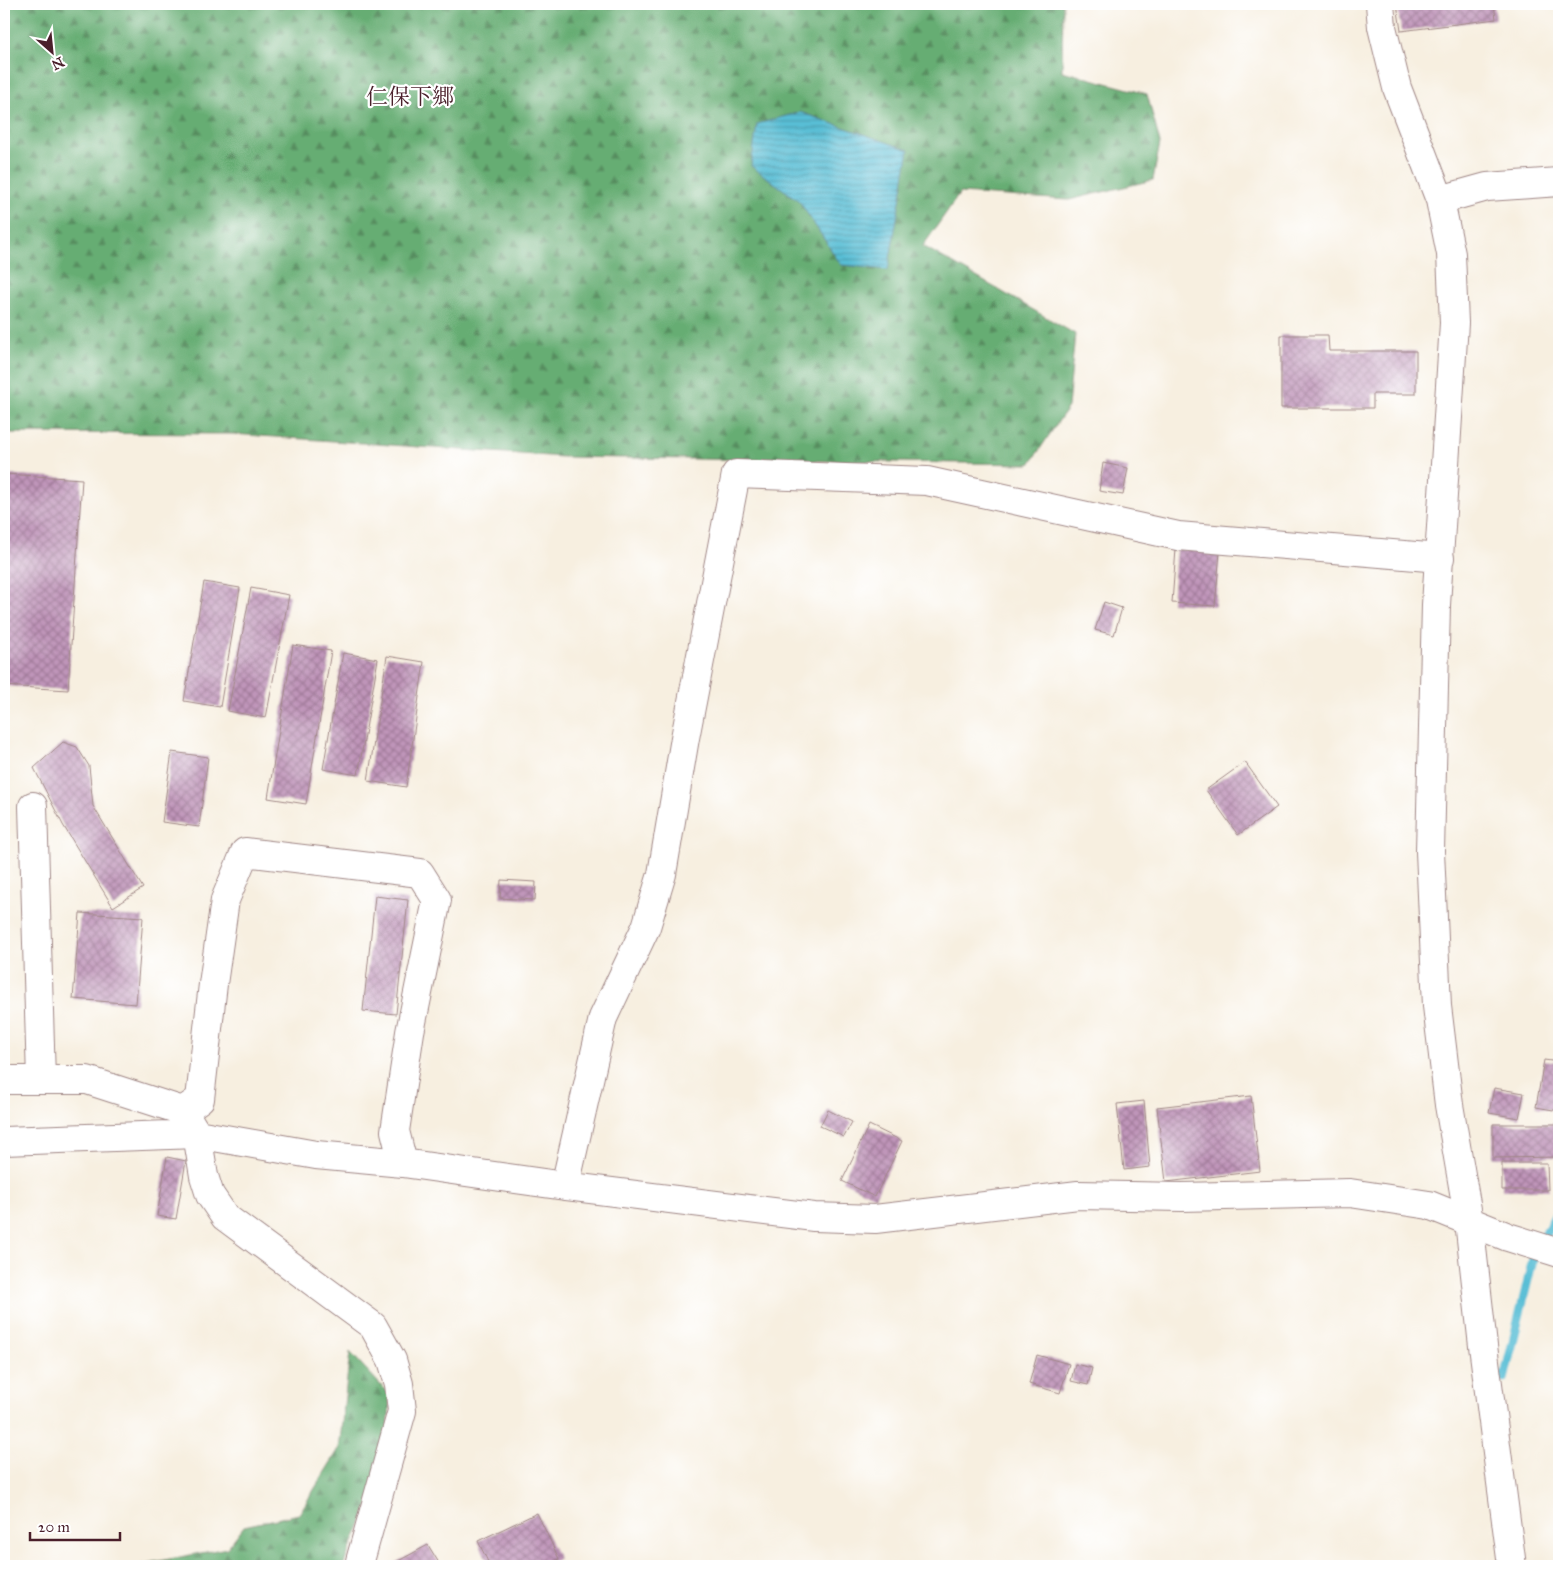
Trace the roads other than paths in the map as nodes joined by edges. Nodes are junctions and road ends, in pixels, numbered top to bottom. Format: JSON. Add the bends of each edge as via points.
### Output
{"nodes":[{"id":1,"x":1380,"y":4,"type":"edge"},
{"id":2,"x":1559,"y":182,"type":"edge"},
{"id":3,"x":1440,"y":200,"type":"junction"},
{"id":4,"x":1440,"y":558,"type":"junction"},
{"id":5,"x":33,"y":806,"type":"dead end"},
{"id":6,"x":4,"y":1080,"type":"edge"},
{"id":7,"x":41,"y":1080,"type":"junction"},
{"id":8,"x":183,"y":1112,"type":"junction"},
{"id":9,"x":197,"y":1134,"type":"junction"},
{"id":10,"x":4,"y":1141,"type":"edge"},
{"id":11,"x":403,"y":1164,"type":"junction"},
{"id":12,"x":565,"y":1186,"type":"junction"},
{"id":13,"x":1469,"y":1222,"type":"junction"},
{"id":14,"x":1559,"y":1253,"type":"edge"},
{"id":15,"x":361,"y":1566,"type":"edge"},
{"id":16,"x":1512,"y":1566,"type":"edge"}],
"edges":[{"from":1,"to":3,"type":"street","via":[[1382,27],[1398,88]]},
{"from":2,"to":3,"type":"street","via":[[1486,187]]},
{"from":3,"to":4,"type":"street","via":[[1451,254],[1454,323]]},
{"from":4,"to":12,"type":"street","via":[[1178,536],[926,481],[736,474],[662,874],[646,927],[603,1018]]},
{"from":4,"to":13,"type":"street","via":[[1436,606],[1431,861],[1437,1006],[1449,1106]]},
{"from":5,"to":7,"type":"street"},
{"from":6,"to":7,"type":"street"},
{"from":7,"to":8,"type":"street","via":[[87,1080]]},
{"from":8,"to":9,"type":"street"},
{"from":8,"to":11,"type":"street","via":[[200,1099],[225,900],[245,852],[420,874],[437,900],[410,1032],[395,1131]]},
{"from":9,"to":10,"type":"street"},
{"from":9,"to":11,"type":"street","via":[[316,1154]]},
{"from":9,"to":15,"type":"street","via":[[210,1196],[224,1217],[373,1326],[392,1360],[402,1411]]},
{"from":11,"to":12,"type":"street"},
{"from":12,"to":13,"type":"street","via":[[814,1217],[875,1219],[1078,1195],[1182,1197],[1350,1193],[1429,1205]]},
{"from":13,"to":14,"type":"street"},
{"from":13,"to":16,"type":"street"}]}
